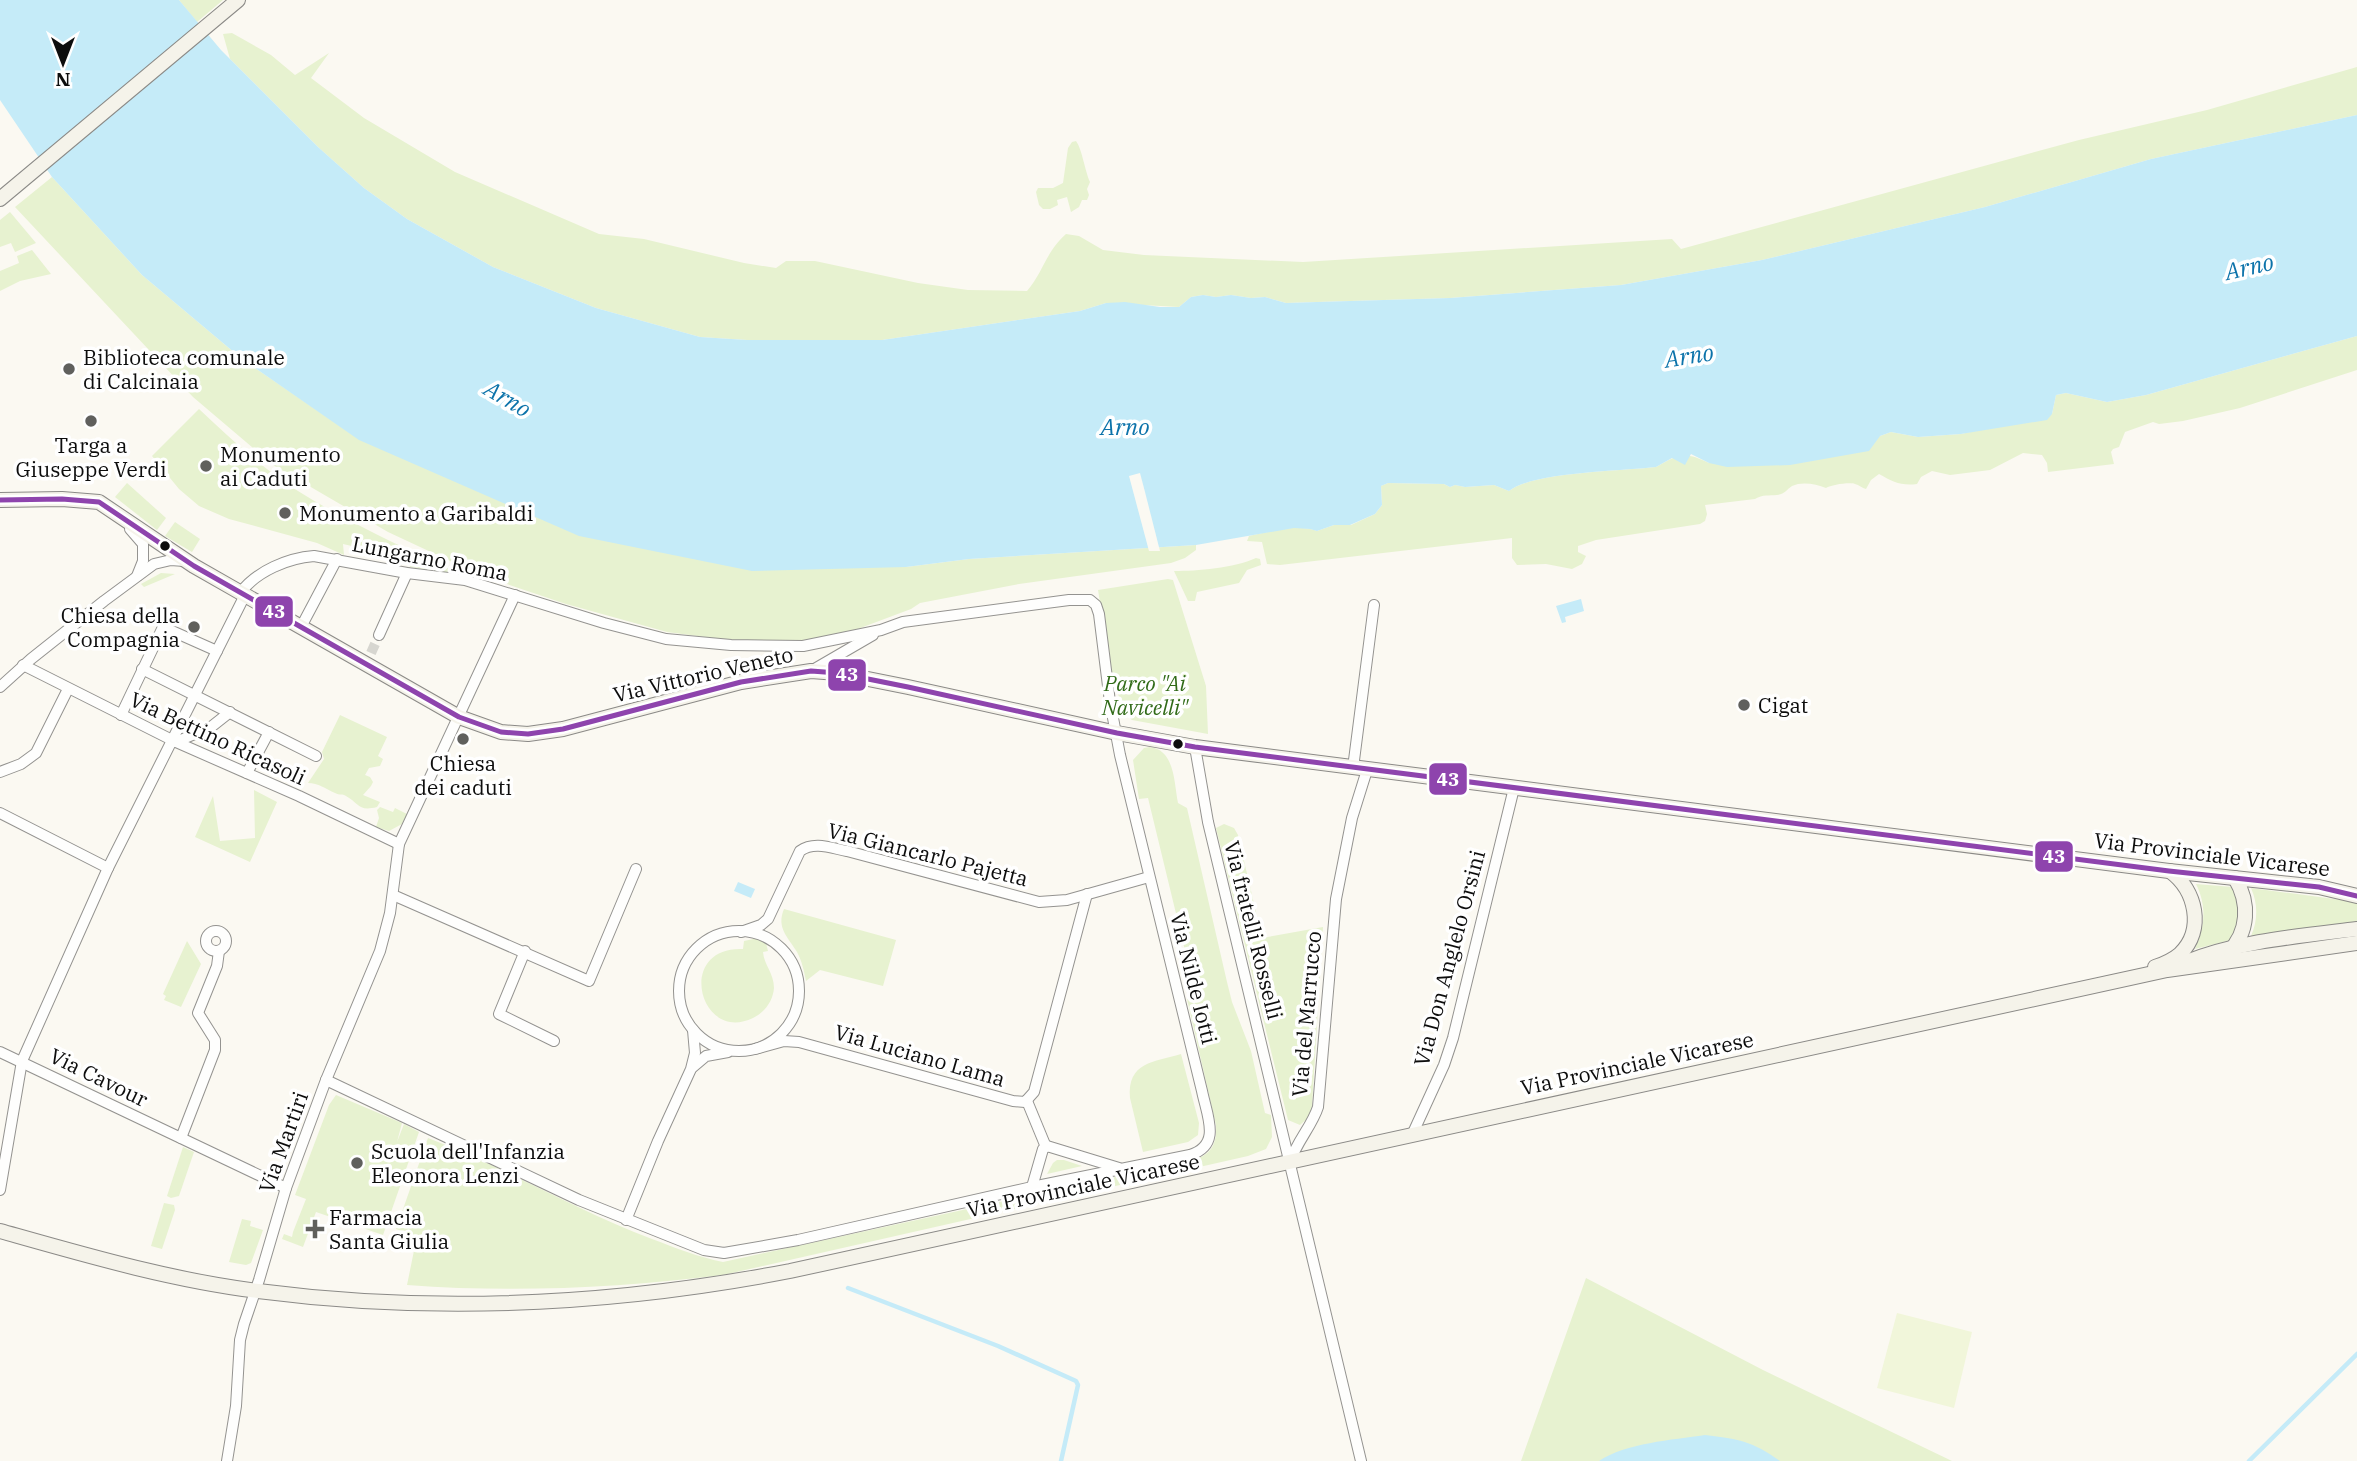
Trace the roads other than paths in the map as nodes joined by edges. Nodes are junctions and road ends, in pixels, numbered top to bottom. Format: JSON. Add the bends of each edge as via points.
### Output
{"nodes":[{"id":1,"x":238,"y":0,"type":"edge"},
{"id":2,"x":0,"y":199,"type":"edge"},
{"id":3,"x":0,"y":500,"type":"edge"},
{"id":4,"x":114,"y":512,"type":"junction"},
{"id":5,"x":337,"y":559,"type":"junction"},
{"id":6,"x":187,"y":561,"type":"junction"},
{"id":7,"x":407,"y":573,"type":"junction"},
{"id":8,"x":135,"y":578,"type":"junction"},
{"id":9,"x":243,"y":594,"type":"junction"},
{"id":10,"x":515,"y":595,"type":"junction"},
{"id":11,"x":1374,"y":605,"type":"dead end"},
{"id":12,"x":301,"y":627,"type":"junction"},
{"id":13,"x":881,"y":630,"type":"junction"},
{"id":14,"x":379,"y":635,"type":"tunnel mouth"},
{"id":15,"x":217,"y":651,"type":"junction"},
{"id":16,"x":23,"y":666,"type":"junction"},
{"id":17,"x":142,"y":669,"type":"junction"},
{"id":18,"x":811,"y":671,"type":"junction"},
{"id":19,"x":0,"y":687,"type":"edge"},
{"id":20,"x":68,"y":690,"type":"junction"},
{"id":21,"x":194,"y":695,"type":"junction"},
{"id":22,"x":230,"y":712,"type":"junction"},
{"id":23,"x":121,"y":715,"type":"junction"},
{"id":24,"x":459,"y":716,"type":"junction"},
{"id":25,"x":268,"y":732,"type":"junction"},
{"id":26,"x":1117,"y":733,"type":"junction"},
{"id":27,"x":174,"y":741,"type":"junction"},
{"id":28,"x":1195,"y":747,"type":"junction"},
{"id":29,"x":316,"y":756,"type":"dead end"},
{"id":30,"x":1360,"y":769,"type":"junction"},
{"id":31,"x":0,"y":772,"type":"edge"},
{"id":32,"x":247,"y":773,"type":"junction"},
{"id":33,"x":1514,"y":788,"type":"junction"},
{"id":34,"x":0,"y":813,"type":"edge"},
{"id":35,"x":398,"y":844,"type":"junction"},
{"id":36,"x":108,"y":868,"type":"junction"},
{"id":37,"x":636,"y":869,"type":"dead end"},
{"id":38,"x":2169,"y":871,"type":"junction"},
{"id":39,"x":1149,"y":877,"type":"junction"},
{"id":40,"x":2235,"y":878,"type":"junction"},
{"id":41,"x":2319,"y":887,"type":"junction"},
{"id":42,"x":2357,"y":890,"type":"edge"},
{"id":43,"x":1087,"y":894,"type":"junction"},
{"id":44,"x":393,"y":895,"type":"junction"},
{"id":45,"x":2357,"y":896,"type":"edge"},
{"id":46,"x":2357,"y":929,"type":"edge"},
{"id":47,"x":741,"y":932,"type":"junction"},
{"id":48,"x":2357,"y":943,"type":"edge"},
{"id":49,"x":2232,"y":949,"type":"junction"},
{"id":50,"x":219,"y":951,"type":"dead end"},
{"id":51,"x":525,"y":951,"type":"junction"},
{"id":52,"x":2206,"y":965,"type":"junction"},
{"id":53,"x":2167,"y":970,"type":"junction"},
{"id":54,"x":2128,"y":978,"type":"junction"},
{"id":55,"x":691,"y":1027,"type":"junction"},
{"id":56,"x":554,"y":1041,"type":"dead end"},
{"id":57,"x":755,"y":1049,"type":"junction"},
{"id":58,"x":740,"y":1051,"type":"junction"},
{"id":59,"x":0,"y":1052,"type":"edge"},
{"id":60,"x":22,"y":1061,"type":"junction"},
{"id":61,"x":691,"y":1069,"type":"junction"},
{"id":62,"x":326,"y":1080,"type":"junction"},
{"id":63,"x":1027,"y":1101,"type":"junction"},
{"id":64,"x":1412,"y":1135,"type":"junction"},
{"id":65,"x":181,"y":1138,"type":"junction"},
{"id":66,"x":1046,"y":1147,"type":"junction"},
{"id":67,"x":1290,"y":1163,"type":"junction"},
{"id":68,"x":1122,"y":1169,"type":"junction"},
{"id":69,"x":1032,"y":1187,"type":"junction"},
{"id":70,"x":286,"y":1188,"type":"junction"},
{"id":71,"x":0,"y":1190,"type":"edge"},
{"id":72,"x":626,"y":1220,"type":"junction"},
{"id":73,"x":0,"y":1231,"type":"edge"},
{"id":74,"x":255,"y":1291,"type":"junction"},
{"id":75,"x":227,"y":1461,"type":"edge"},
{"id":76,"x":1361,"y":1461,"type":"edge"}],
"edges":[{"from":1,"to":2,"type":"main road"},
{"from":3,"to":4,"type":"main road","name":"Via Vittorio Veneto","via":[[93,500]]},
{"from":4,"to":6,"type":"main road","name":"Via Vittorio Veneto"},
{"from":4,"to":8,"type":"street","via":[[143,544],[142,567]]},
{"from":5,"to":7,"type":"street","name":"Lungarno Roma"},
{"from":5,"to":9,"type":"street","name":"Lungarno Roma","via":[[300,557],[258,576]]},
{"from":5,"to":12,"type":"street"},
{"from":6,"to":8,"type":"street","via":[[162,562]]},
{"from":6,"to":9,"type":"main road","name":"Via Vittorio Veneto"},
{"from":7,"to":10,"type":"street","name":"Lungarno Roma","via":[[465,580]]},
{"from":7,"to":14,"type":"street"},
{"from":8,"to":16,"type":"street"},
{"from":9,"to":12,"type":"main road","name":"Via Vittorio Veneto"},
{"from":9,"to":15,"type":"street"},
{"from":10,"to":13,"type":"street","name":"Lungarno Roma","via":[[604,623],[700,643],[803,646]]},
{"from":10,"to":24,"type":"street","name":"Via Martiri"},
{"from":11,"to":30,"type":"street"},
{"from":12,"to":24,"type":"main road","name":"Via Vittorio Veneto","via":[[368,658]]},
{"from":13,"to":18,"type":"street"},
{"from":13,"to":26,"type":"street","name":"Via Nilde Iotti","via":[[923,619],[1090,600],[1099,614]]},
{"from":15,"to":17,"type":"street","via":[[163,627]]},
{"from":15,"to":21,"type":"street"},
{"from":16,"to":19,"type":"street"},
{"from":16,"to":20,"type":"street","name":"Via Bettino Ricasoli"},
{"from":17,"to":21,"type":"street"},
{"from":17,"to":23,"type":"street"},
{"from":18,"to":24,"type":"main road","name":"Via Vittorio Veneto","via":[[741,682],[528,734],[508,734]]},
{"from":18,"to":26,"type":"main road","name":"Via Vittorio Veneto","via":[[908,687]]},
{"from":20,"to":23,"type":"street","name":"Via Bettino Ricasoli"},
{"from":20,"to":31,"type":"street","via":[[36,753]]},
{"from":21,"to":22,"type":"street"},
{"from":21,"to":27,"type":"street"},
{"from":22,"to":25,"type":"street"},
{"from":22,"to":27,"type":"street","via":[[211,727]]},
{"from":23,"to":27,"type":"street","name":"Via Bettino Ricasoli"},
{"from":24,"to":35,"type":"street","name":"Via Martiri"},
{"from":25,"to":29,"type":"street"},
{"from":25,"to":32,"type":"street"},
{"from":26,"to":28,"type":"main road","name":"Via Provinciale Vicarese"},
{"from":26,"to":39,"type":"street","name":"Via Nilde Iotti"},
{"from":27,"to":32,"type":"street","name":"Via Bettino Ricasoli"},
{"from":27,"to":36,"type":"street"},
{"from":28,"to":30,"type":"main road","name":"Via Provinciale Vicarese"},
{"from":28,"to":67,"type":"street","name":"Via fratelli Rosselli","via":[[1208,822]]},
{"from":30,"to":33,"type":"main road","name":"Via Provinciale Vicarese"},
{"from":30,"to":67,"type":"street","name":"Via del Marrucco","via":[[1336,898],[1318,1107]]},
{"from":32,"to":35,"type":"street","name":"Via Bettino Ricasoli"},
{"from":33,"to":38,"type":"main road","name":"Via Provinciale Vicarese"},
{"from":33,"to":64,"type":"street","name":"Via Don Anglelo Orsini","via":[[1453,1038]]},
{"from":34,"to":36,"type":"street"},
{"from":35,"to":44,"type":"street","name":"Via Martiri"},
{"from":36,"to":60,"type":"street"},
{"from":37,"to":51,"type":"street","via":[[589,981]]},
{"from":38,"to":40,"type":"main road","name":"Via Provinciale Vicarese"},
{"from":38,"to":54,"type":"main road","via":[[2183,882],[2191,897],[2194,921],[2190,939],[2172,960]]},
{"from":39,"to":43,"type":"street","name":"Via Giancarlo Pajetta"},
{"from":39,"to":68,"type":"street","name":"Via Nilde Iotti","via":[[1210,1136],[1197,1153]]},
{"from":40,"to":41,"type":"main road","name":"Via Provinciale Vicarese"},
{"from":40,"to":49,"type":"main road","via":[[2246,918]]},
{"from":41,"to":42,"type":"main road"},
{"from":41,"to":45,"type":"main road","name":"Via Provinciale Vicarese"},
{"from":43,"to":47,"type":"street","name":"Via Giancarlo Pajetta","via":[[1040,902],[814,845],[800,851],[768,919]]},
{"from":43,"to":63,"type":"street","name":"Via Luciano Lama","via":[[1034,1092]]},
{"from":44,"to":51,"type":"street"},
{"from":44,"to":62,"type":"street","name":"Via Martiri","via":[[380,951]]},
{"from":46,"to":49,"type":"main road","name":"Via Provinciale Vicarese"},
{"from":47,"to":55,"type":"street","via":[[709,940],[685,964],[679,994]]},
{"from":47,"to":57,"type":"street","via":[[777,946],[792,964],[798,983],[796,1007],[788,1025]]},
{"from":48,"to":52,"type":"main road","name":"Via Provinciale Vicarese"},
{"from":49,"to":52,"type":"main road"},
{"from":49,"to":53,"type":"main road","name":"Via Provinciale Vicarese","via":[[2205,954]]},
{"from":50,"to":65,"type":"street","via":[[198,1013],[215,1040],[215,1050]]},
{"from":51,"to":56,"type":"street","via":[[499,1014]]},
{"from":52,"to":53,"type":"main road","name":"Via Provinciale Vicarese"},
{"from":53,"to":54,"type":"main road","name":"Via Provinciale Vicarese"},
{"from":54,"to":64,"type":"main road","name":"Via Provinciale Vicarese"},
{"from":55,"to":58,"type":"street","via":[[711,1044]]},
{"from":55,"to":61,"type":"street","via":[[695,1043]]},
{"from":57,"to":58,"type":"street"},
{"from":57,"to":63,"type":"street","name":"Via Luciano Lama","via":[[799,1042],[1013,1101]]},
{"from":58,"to":61,"type":"street","via":[[706,1056]]},
{"from":59,"to":60,"type":"street","name":"Via Cavour"},
{"from":60,"to":65,"type":"street","name":"Via Cavour"},
{"from":60,"to":71,"type":"street"},
{"from":61,"to":72,"type":"street"},
{"from":62,"to":70,"type":"street","name":"Via Martiri"},
{"from":62,"to":72,"type":"street","name":"Via Nilde Iotti"},
{"from":63,"to":66,"type":"street"},
{"from":64,"to":67,"type":"main road","name":"Via Provinciale Vicarese"},
{"from":65,"to":70,"type":"street","name":"Via Cavour"},
{"from":66,"to":68,"type":"street","name":"Via Nilde Iotti"},
{"from":66,"to":69,"type":"street"},
{"from":67,"to":74,"type":"main road","name":"Via Provinciale Vicarese","via":[[790,1270],[643,1295],[438,1304]]},
{"from":67,"to":76,"type":"street"},
{"from":68,"to":69,"type":"street","name":"Via Nilde Iotti"},
{"from":69,"to":72,"type":"street","name":"Via Nilde Iotti","via":[[724,1254]]},
{"from":70,"to":74,"type":"street","name":"Via Martiri"},
{"from":73,"to":74,"type":"main road","name":"Via Provinciale Vicarese","via":[[147,1270]]},
{"from":74,"to":75,"type":"street","name":"Via Martiri","via":[[240,1340]]}]}
